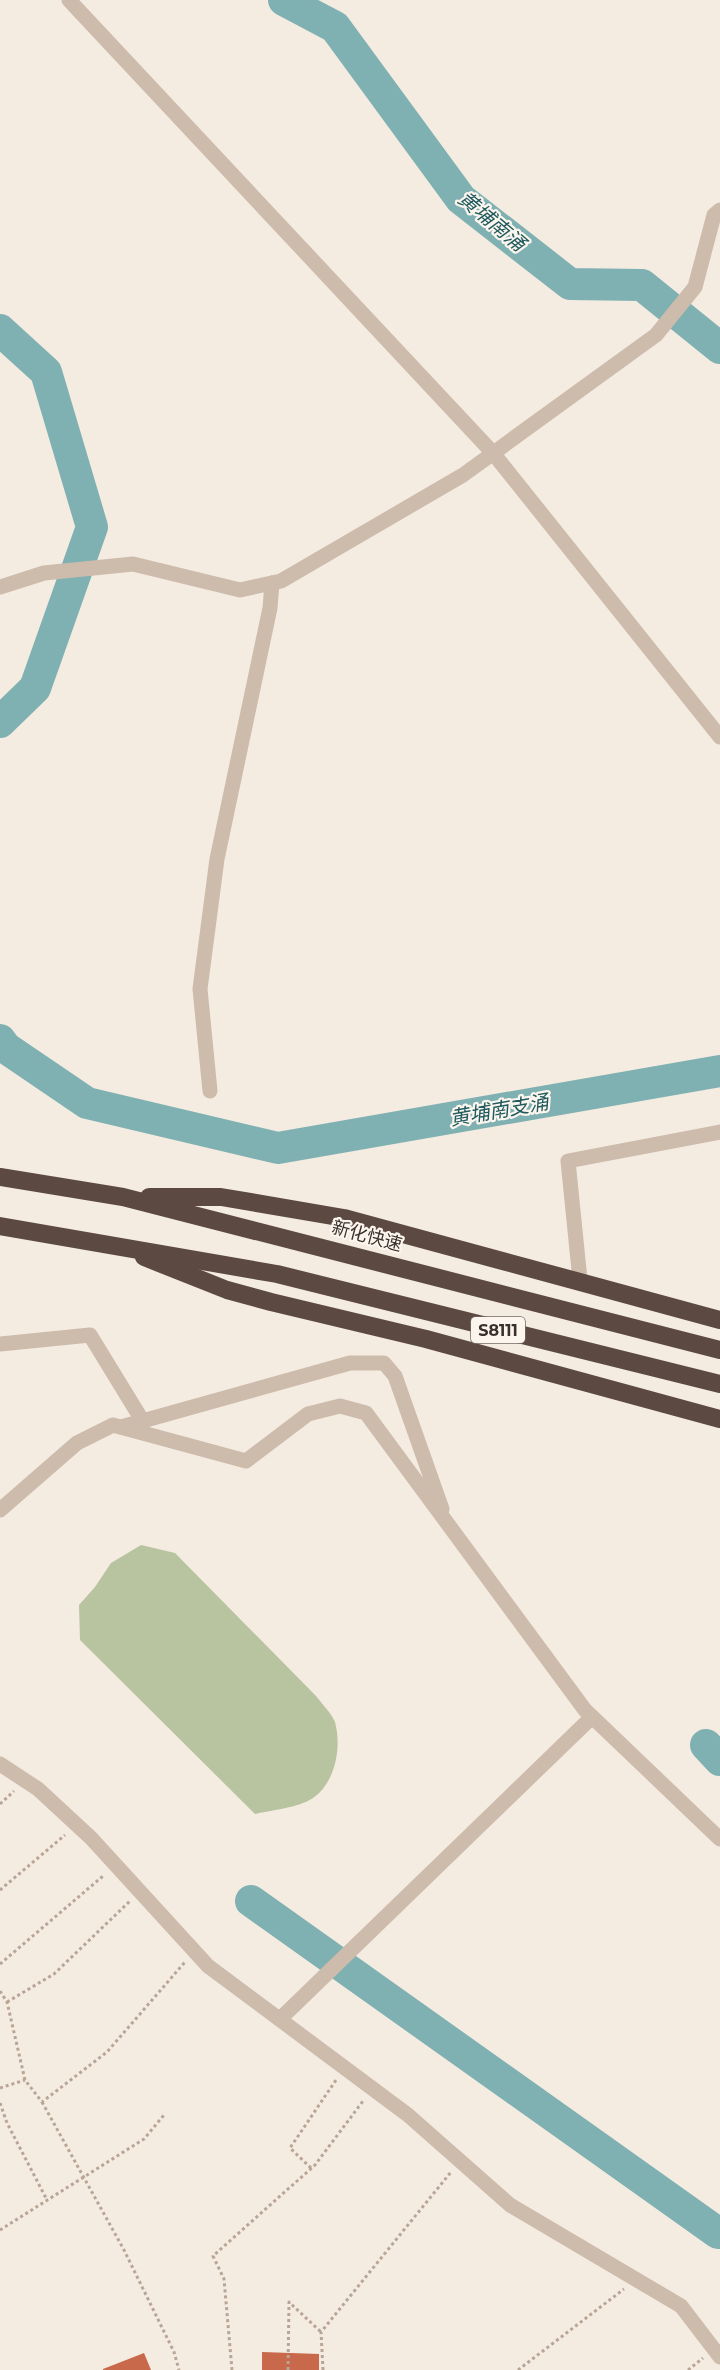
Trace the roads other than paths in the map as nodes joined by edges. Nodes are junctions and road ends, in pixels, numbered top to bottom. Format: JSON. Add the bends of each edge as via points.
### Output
{"nodes":[{"id":1,"x":69,"y":0,"type":"edge"},
{"id":2,"x":720,"y":210,"type":"edge"},
{"id":3,"x":493,"y":453,"type":"junction"},
{"id":4,"x":272,"y":583,"type":"junction"},
{"id":5,"x":0,"y":587,"type":"edge"},
{"id":6,"x":720,"y":737,"type":"edge"},
{"id":7,"x":210,"y":1091,"type":"dead end"},
{"id":8,"x":720,"y":1131,"type":"edge"},
{"id":9,"x":0,"y":1177,"type":"edge"},
{"id":10,"x":123,"y":1197,"type":"junction"},
{"id":11,"x":0,"y":1226,"type":"edge"},
{"id":12,"x":120,"y":1247,"type":"junction"},
{"id":13,"x":580,"y":1280,"type":"junction"},
{"id":14,"x":720,"y":1320,"type":"edge"},
{"id":15,"x":0,"y":1344,"type":"edge"},
{"id":16,"x":720,"y":1350,"type":"edge"},
{"id":17,"x":720,"y":1384,"type":"edge"},
{"id":18,"x":720,"y":1419,"type":"edge"},
{"id":19,"x":142,"y":1420,"type":"junction"},
{"id":20,"x":121,"y":1427,"type":"junction"},
{"id":21,"x":0,"y":1510,"type":"edge"},
{"id":22,"x":447,"y":1523,"type":"junction"},
{"id":23,"x":592,"y":1717,"type":"junction"},
{"id":24,"x":0,"y":1764,"type":"edge"},
{"id":25,"x":720,"y":1839,"type":"edge"},
{"id":26,"x":280,"y":2019,"type":"junction"},
{"id":27,"x":720,"y":2357,"type":"edge"}],
"edges":[{"from":1,"to":3,"type":"street"},
{"from":2,"to":3,"type":"street","via":[[714,215],[695,287],[656,335]]},
{"from":3,"to":4,"type":"street","via":[[443,487]]},
{"from":3,"to":6,"type":"street"},
{"from":4,"to":5,"type":"street","via":[[240,590],[133,564],[44,573]]},
{"from":4,"to":7,"type":"street","via":[[217,859],[200,989]]},
{"from":8,"to":13,"type":"street","via":[[568,1161]]},
{"from":9,"to":10,"type":"highway","name":"新化快速","number":"S8111"},
{"from":10,"to":13,"type":"highway","via":[[220,1197],[306,1210]]},
{"from":10,"to":16,"type":"highway","name":"新化快速","number":"S8111"},
{"from":11,"to":12,"type":"highway","number":"S8111"},
{"from":12,"to":17,"type":"highway","number":"S8111","via":[[277,1274]]},
{"from":12,"to":18,"type":"highway","via":[[227,1290]]},
{"from":13,"to":14,"type":"highway"},
{"from":15,"to":19,"type":"street","via":[[90,1335]]},
{"from":19,"to":20,"type":"street"},
{"from":19,"to":22,"type":"street","via":[[350,1363],[384,1363],[396,1376]]},
{"from":20,"to":21,"type":"street","via":[[113,1425],[77,1443]]},
{"from":20,"to":22,"type":"street","via":[[246,1461],[308,1414],[340,1406],[366,1413]]},
{"from":22,"to":23,"type":"street"},
{"from":23,"to":25,"type":"street"},
{"from":23,"to":26,"type":"street"},
{"from":24,"to":26,"type":"street","via":[[38,1789],[77,1825],[208,1965]]},
{"from":26,"to":27,"type":"street","via":[[373,2088],[510,2205],[681,2306]]}]}
